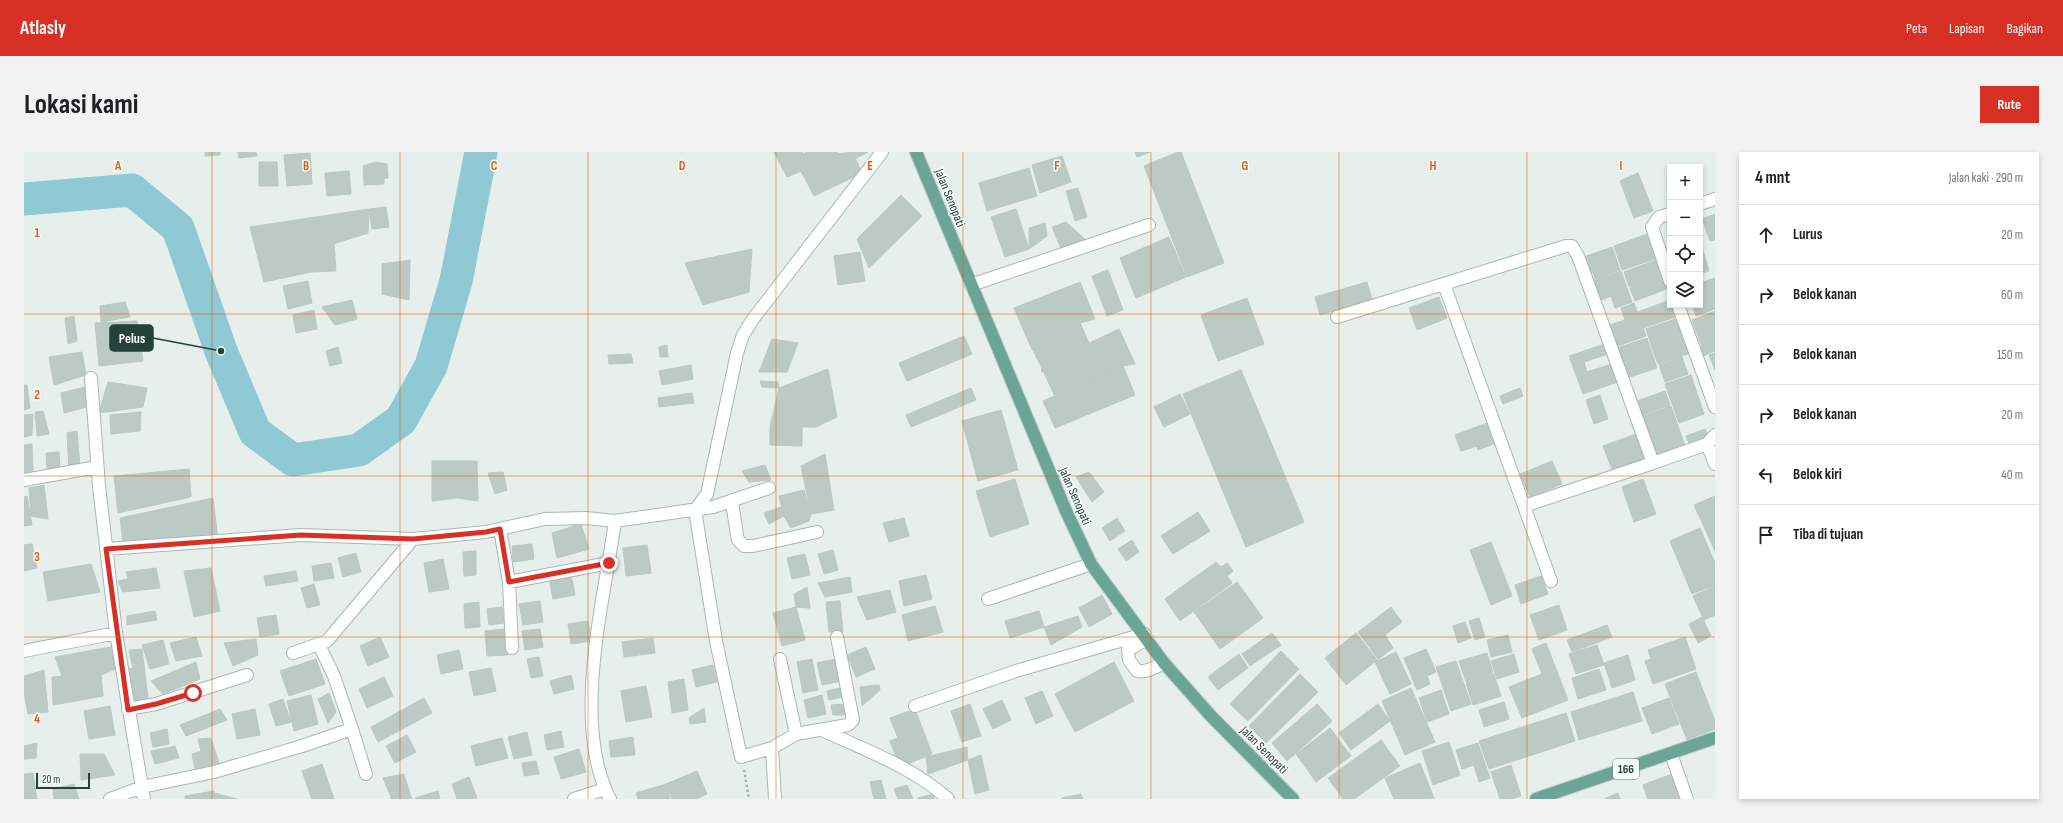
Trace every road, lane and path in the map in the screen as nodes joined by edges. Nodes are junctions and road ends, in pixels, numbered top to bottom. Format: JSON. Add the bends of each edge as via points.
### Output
{"nodes":[{"id":1,"x":882,"y":152,"type":"edge"},
{"id":2,"x":916,"y":152,"type":"edge"},
{"id":3,"x":1715,"y":199,"type":"edge"},
{"id":4,"x":1703,"y":203,"type":"edge"},
{"id":5,"x":1667,"y":215,"type":"edge"},
{"id":6,"x":1149,"y":225,"type":"dead end"},
{"id":7,"x":1667,"y":272,"type":"edge"},
{"id":8,"x":1444,"y":284,"type":"junction"},
{"id":9,"x":971,"y":285,"type":"junction"},
{"id":10,"x":1679,"y":308,"type":"edge"},
{"id":11,"x":1337,"y":317,"type":"dead end"},
{"id":12,"x":91,"y":378,"type":"dead end"},
{"id":13,"x":1715,"y":407,"type":"edge"},
{"id":14,"x":1711,"y":440,"type":"edge"},
{"id":15,"x":1653,"y":463,"type":"junction"},
{"id":16,"x":1715,"y":464,"type":"edge"},
{"id":17,"x":97,"y":467,"type":"junction"},
{"id":18,"x":24,"y":480,"type":"edge"},
{"id":19,"x":769,"y":488,"type":"dead end"},
{"id":20,"x":729,"y":503,"type":"junction"},
{"id":21,"x":1524,"y":506,"type":"junction"},
{"id":22,"x":696,"y":510,"type":"junction"},
{"id":23,"x":615,"y":521,"type":"junction"},
{"id":24,"x":500,"y":529,"type":"junction"},
{"id":25,"x":817,"y":532,"type":"dead end"},
{"id":26,"x":413,"y":539,"type":"junction"},
{"id":27,"x":106,"y":549,"type":"junction"},
{"id":28,"x":609,"y":563,"type":"junction"},
{"id":29,"x":1091,"y":564,"type":"junction"},
{"id":30,"x":1551,"y":581,"type":"dead end"},
{"id":31,"x":509,"y":582,"type":"junction"},
{"id":32,"x":988,"y":599,"type":"dead end"},
{"id":33,"x":116,"y":633,"type":"junction"},
{"id":34,"x":1145,"y":636,"type":"junction"},
{"id":35,"x":837,"y":637,"type":"dead end"},
{"id":36,"x":319,"y":645,"type":"junction"},
{"id":37,"x":512,"y":648,"type":"dead end"},
{"id":38,"x":24,"y":651,"type":"edge"},
{"id":39,"x":293,"y":653,"type":"dead end"},
{"id":40,"x":780,"y":659,"type":"dead end"},
{"id":41,"x":1164,"y":663,"type":"junction"},
{"id":42,"x":247,"y":675,"type":"dead end"},
{"id":43,"x":915,"y":706,"type":"dead end"},
{"id":44,"x":128,"y":710,"type":"junction"},
{"id":45,"x":352,"y":729,"type":"junction"},
{"id":46,"x":822,"y":730,"type":"junction"},
{"id":47,"x":796,"y":734,"type":"junction"},
{"id":48,"x":1715,"y":738,"type":"edge"},
{"id":49,"x":772,"y":748,"type":"junction"},
{"id":50,"x":1671,"y":754,"type":"junction"},
{"id":51,"x":745,"y":756,"type":"junction"},
{"id":52,"x":366,"y":774,"type":"dead end"},
{"id":53,"x":143,"y":793,"type":"edge"},
{"id":54,"x":608,"y":794,"type":"edge"},
{"id":55,"x":110,"y":799,"type":"edge"},
{"id":56,"x":574,"y":799,"type":"edge"},
{"id":57,"x":749,"y":799,"type":"edge"},
{"id":58,"x":775,"y":799,"type":"edge"},
{"id":59,"x":948,"y":799,"type":"edge"},
{"id":60,"x":1293,"y":799,"type":"edge"},
{"id":61,"x":1536,"y":799,"type":"edge"},
{"id":62,"x":1687,"y":799,"type":"edge"}],
"edges":[{"from":1,"to":22,"type":"street","via":[[743,335],[707,494]]},
{"from":2,"to":9,"type":"main road","name":"Jalan Senopati"},
{"from":3,"to":4,"type":"street"},
{"from":5,"to":7,"type":"street","via":[[1659,217],[1652,227]]},
{"from":6,"to":9,"type":"street"},
{"from":8,"to":11,"type":"street"},
{"from":8,"to":15,"type":"street","via":[[1566,246],[1575,248]]},
{"from":8,"to":21,"type":"street"},
{"from":9,"to":29,"type":"main road","name":"Jalan Senopati","via":[[1066,511]]},
{"from":10,"to":13,"type":"street"},
{"from":12,"to":17,"type":"street"},
{"from":14,"to":15,"type":"street"},
{"from":14,"to":16,"type":"street"},
{"from":15,"to":21,"type":"street"},
{"from":17,"to":18,"type":"street"},
{"from":17,"to":27,"type":"street"},
{"from":19,"to":20,"type":"street"},
{"from":20,"to":22,"type":"street"},
{"from":20,"to":25,"type":"street","via":[[738,540],[744,546]]},
{"from":21,"to":30,"type":"street"},
{"from":22,"to":23,"type":"street"},
{"from":22,"to":51,"type":"street","via":[[716,641]]},
{"from":23,"to":24,"type":"street","via":[[586,518],[545,519]]},
{"from":23,"to":28,"type":"street"},
{"from":24,"to":26,"type":"street"},
{"from":24,"to":31,"type":"street"},
{"from":26,"to":27,"type":"street","via":[[301,535]]},
{"from":26,"to":36,"type":"street","via":[[328,641]]},
{"from":27,"to":33,"type":"street"},
{"from":28,"to":31,"type":"street"},
{"from":28,"to":54,"type":"street","via":[[596,642],[592,699],[592,738]]},
{"from":29,"to":32,"type":"street"},
{"from":29,"to":34,"type":"main road","name":"Jalan Senopati"},
{"from":31,"to":37,"type":"street"},
{"from":33,"to":38,"type":"street"},
{"from":33,"to":44,"type":"street"},
{"from":34,"to":41,"type":"main road","name":"Jalan Senopati"},
{"from":34,"to":41,"type":"street","via":[[1128,650],[1129,660],[1137,671],[1149,670]]},
{"from":34,"to":43,"type":"street","via":[[1016,671]]},
{"from":35,"to":46,"type":"street","via":[[853,720],[848,725]]},
{"from":36,"to":39,"type":"street"},
{"from":36,"to":45,"type":"street","via":[[334,676]]},
{"from":40,"to":47,"type":"street"},
{"from":41,"to":60,"type":"main road","name":"Jalan Senopati","via":[[1210,715]]},
{"from":42,"to":44,"type":"street","via":[[156,704]]},
{"from":44,"to":53,"type":"street","via":[[133,724]]},
{"from":45,"to":52,"type":"street"},
{"from":45,"to":53,"type":"street"},
{"from":46,"to":47,"type":"street"},
{"from":46,"to":59,"type":"street","via":[[910,772],[932,785]]},
{"from":47,"to":49,"type":"street"},
{"from":48,"to":50,"type":"main road","number":"166"},
{"from":49,"to":51,"type":"street"},
{"from":49,"to":58,"type":"street"},
{"from":50,"to":61,"type":"main road","number":"166"},
{"from":50,"to":62,"type":"street"},
{"from":51,"to":57,"type":"path"},
{"from":53,"to":55,"type":"street"},
{"from":54,"to":56,"type":"street"}]}
